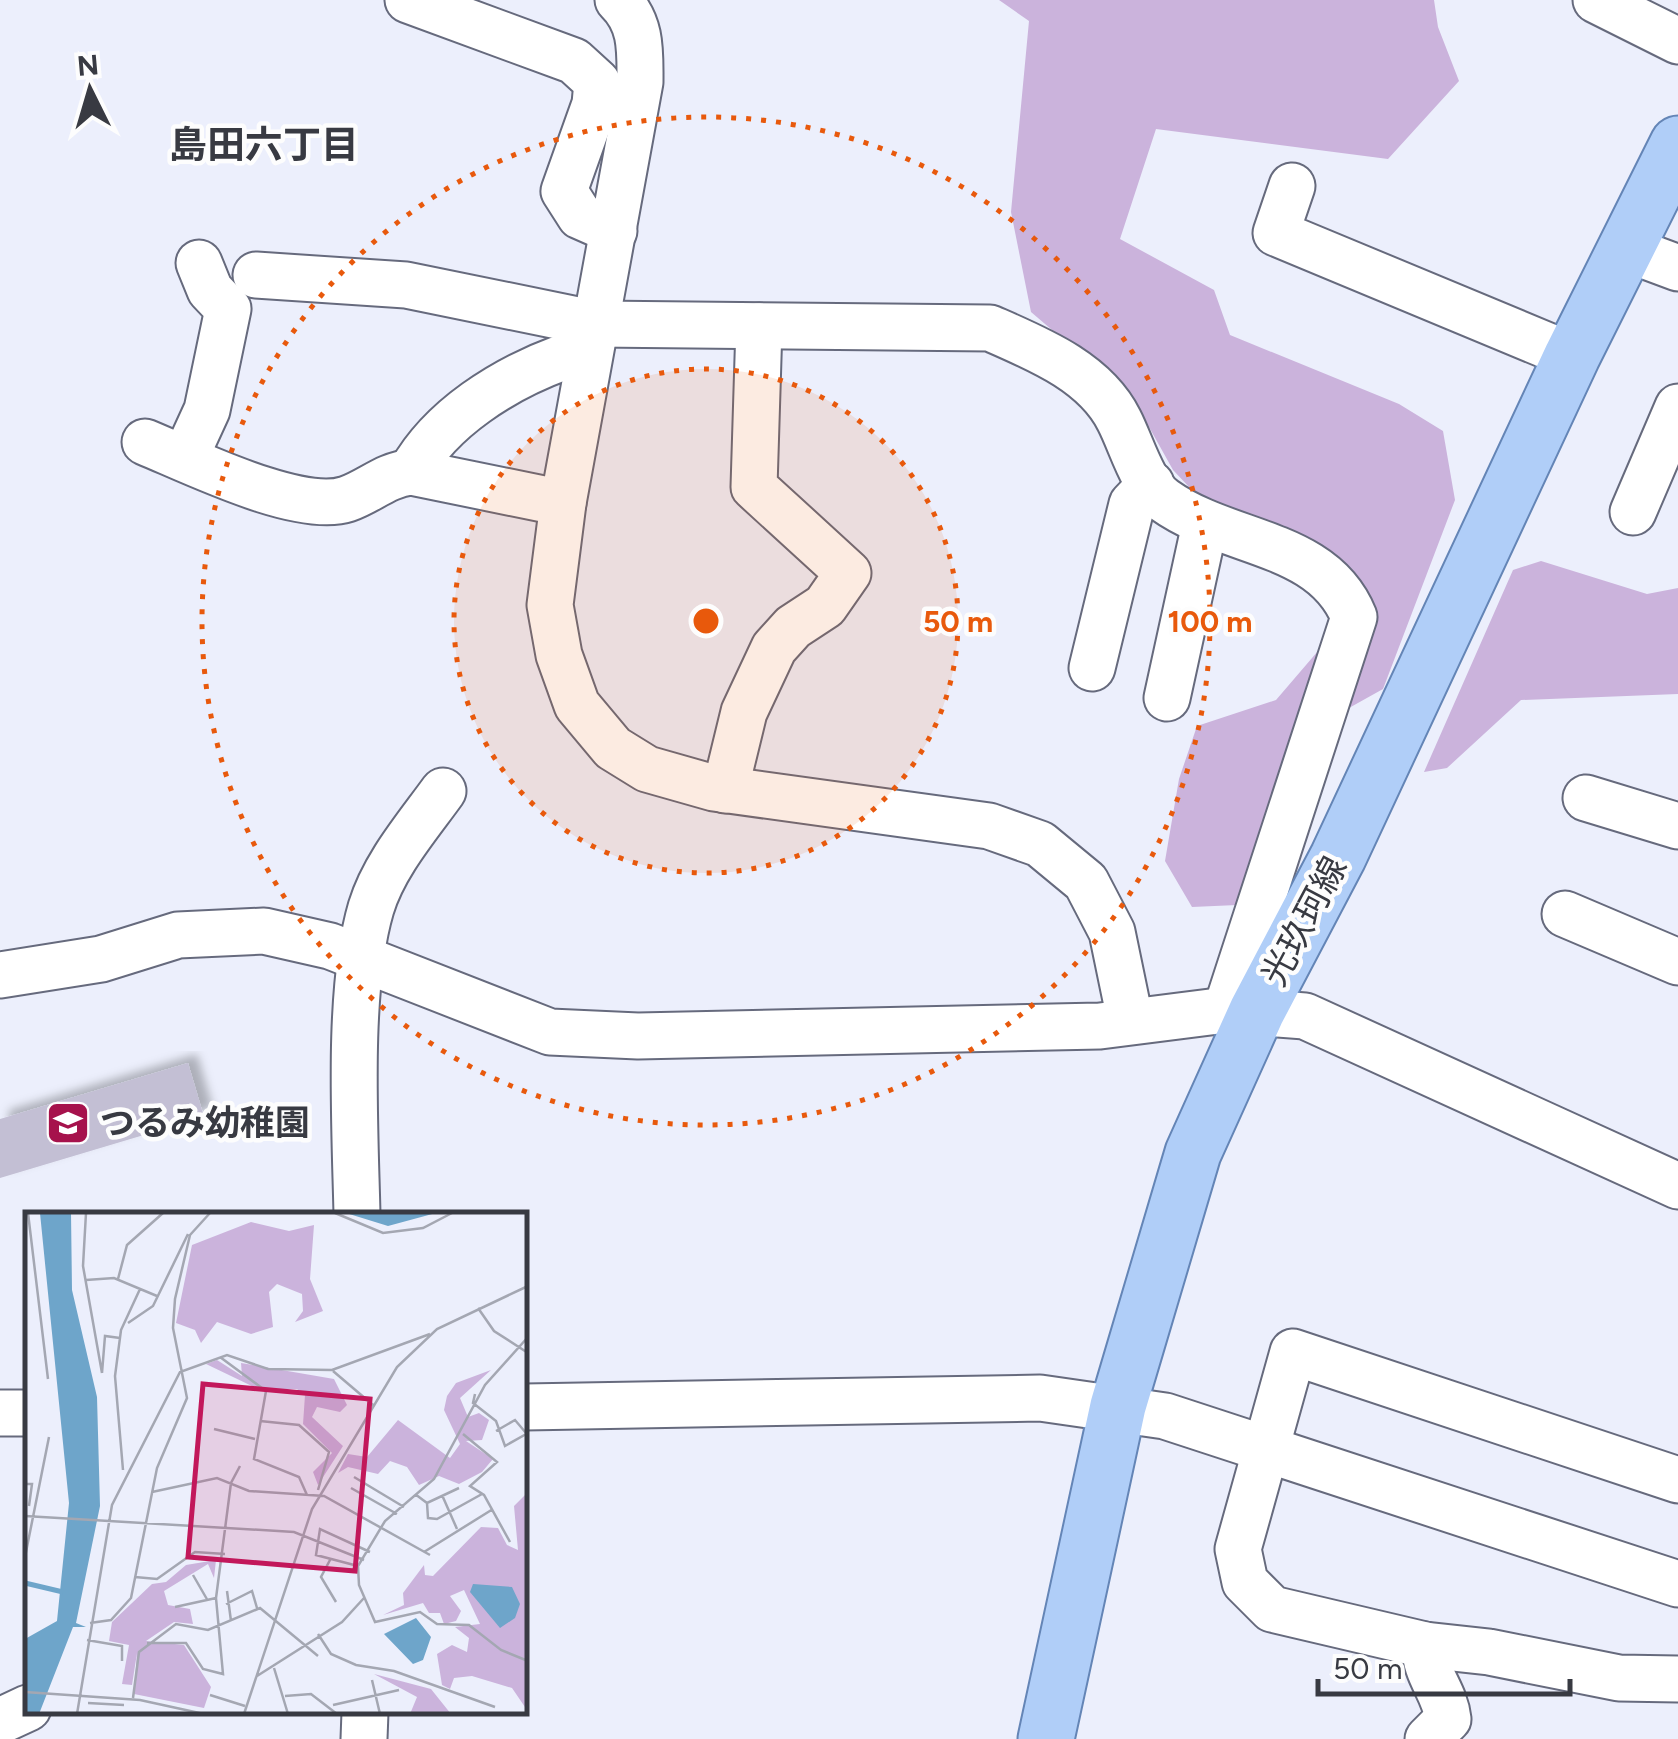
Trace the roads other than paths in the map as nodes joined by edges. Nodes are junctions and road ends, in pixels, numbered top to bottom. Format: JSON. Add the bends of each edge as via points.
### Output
{"nodes":[{"id":1,"x":408,"y":0,"type":"edge"},
{"id":2,"x":618,"y":0,"type":"edge"},
{"id":3,"x":1596,"y":0,"type":"edge"},
{"id":4,"x":1678,"y":41,"type":"edge"},
{"id":5,"x":1678,"y":144,"type":"edge"},
{"id":6,"x":1292,"y":186,"type":"dead end"},
{"id":7,"x":614,"y":230,"type":"junction"},
{"id":8,"x":1627,"y":249,"type":"junction"},
{"id":9,"x":199,"y":263,"type":"dead end"},
{"id":10,"x":1678,"y":268,"type":"edge"},
{"id":11,"x":256,"y":275,"type":"dead end"},
{"id":12,"x":598,"y":324,"type":"junction"},
{"id":13,"x":759,"y":326,"type":"junction"},
{"id":14,"x":1572,"y":356,"type":"junction"},
{"id":15,"x":561,"y":358,"type":"dead end"},
{"id":16,"x":1678,"y":407,"type":"edge"},
{"id":17,"x":411,"y":472,"type":"junction"},
{"id":18,"x":1151,"y":484,"type":"junction"},
{"id":19,"x":563,"y":504,"type":"junction"},
{"id":20,"x":1633,"y":512,"type":"dead end"},
{"id":21,"x":1205,"y":524,"type":"junction"},
{"id":22,"x":1092,"y":668,"type":"dead end"},
{"id":23,"x":1167,"y":698,"type":"dead end"},
{"id":24,"x":725,"y":790,"type":"junction"},
{"id":25,"x":443,"y":791,"type":"dead end"},
{"id":26,"x":1586,"y":798,"type":"dead end"},
{"id":27,"x":1678,"y":826,"type":"edge"},
{"id":28,"x":1565,"y":914,"type":"dead end"},
{"id":29,"x":359,"y":961,"type":"junction"},
{"id":30,"x":1678,"y":962,"type":"edge"},
{"id":31,"x":0,"y":975,"type":"edge"},
{"id":32,"x":1242,"y":1010,"type":"junction"},
{"id":33,"x":1130,"y":1019,"type":"junction"},
{"id":34,"x":1678,"y":1186,"type":"edge"},
{"id":35,"x":356,"y":1212,"type":"edge"},
{"id":36,"x":1118,"y":1406,"type":"junction"},
{"id":37,"x":528,"y":1407,"type":"edge"},
{"id":38,"x":25,"y":1413,"type":"edge"},
{"id":39,"x":0,"y":1414,"type":"edge"},
{"id":40,"x":1264,"y":1447,"type":"junction"},
{"id":41,"x":1678,"y":1480,"type":"edge"},
{"id":42,"x":1678,"y":1584,"type":"edge"},
{"id":43,"x":1425,"y":1646,"type":"junction"},
{"id":44,"x":1678,"y":1679,"type":"edge"},
{"id":45,"x":25,"y":1710,"type":"edge"},
{"id":46,"x":365,"y":1714,"type":"edge"},
{"id":47,"x":0,"y":1722,"type":"edge"},
{"id":48,"x":364,"y":1739,"type":"edge"},
{"id":49,"x":1046,"y":1739,"type":"edge"},
{"id":50,"x":1428,"y":1739,"type":"edge"}],
"edges":[{"from":1,"to":7,"type":"street","via":[[574,60],[597,82],[564,190],[580,216]]},
{"from":2,"to":7,"type":"street","via":[[632,13],[638,34],[640,82]]},
{"from":3,"to":4,"type":"street"},
{"from":5,"to":8,"type":"main road","name":"光玖珂線"},
{"from":6,"to":14,"type":"street","via":[[1276,233]]},
{"from":7,"to":12,"type":"street"},
{"from":8,"to":10,"type":"street"},
{"from":8,"to":14,"type":"main road","name":"光玖珂線"},
{"from":9,"to":17,"type":"street","via":[[210,290],[228,309],[208,410],[165,450],[259,488],[321,503]]},
{"from":11,"to":12,"type":"street","via":[[406,285]]},
{"from":12,"to":13,"type":"street"},
{"from":12,"to":19,"type":"street"},
{"from":13,"to":18,"type":"street","via":[[990,328],[1098,388]]},
{"from":13,"to":24,"type":"street","via":[[754,487],[848,573],[825,606],[774,648],[744,712]]},
{"from":14,"to":32,"type":"main road","name":"光玖珂線","via":[[1371,789]]},
{"from":15,"to":17,"type":"street","via":[[511,376],[424,449]]},
{"from":16,"to":20,"type":"street"},
{"from":17,"to":19,"type":"street"},
{"from":18,"to":21,"type":"street","via":[[1161,498]]},
{"from":18,"to":22,"type":"street","via":[[1132,504]]},
{"from":19,"to":24,"type":"street","via":[[550,604],[577,706],[612,748],[647,769]]},
{"from":21,"to":23,"type":"street"},
{"from":21,"to":32,"type":"street","via":[[1318,566],[1345,593],[1354,617]]},
{"from":24,"to":33,"type":"street","via":[[989,826],[1040,844],[1086,882],[1112,932]]},
{"from":25,"to":29,"type":"street","via":[[372,905]]},
{"from":26,"to":27,"type":"street"},
{"from":28,"to":30,"type":"street"},
{"from":29,"to":31,"type":"street","via":[[330,946],[264,931],[220,930]]},
{"from":29,"to":33,"type":"street","via":[[550,1032],[1100,1026]]},
{"from":29,"to":35,"type":"street"},
{"from":32,"to":33,"type":"street"},
{"from":32,"to":34,"type":"street","via":[[1304,1016]]},
{"from":32,"to":36,"type":"main road","name":"光玖珂線"},
{"from":36,"to":37,"type":"street","via":[[1021,1398]]},
{"from":36,"to":40,"type":"street"},
{"from":36,"to":49,"type":"main road","name":"光玖珂線"},
{"from":38,"to":39,"type":"street"},
{"from":40,"to":41,"type":"street","via":[[1293,1352]]},
{"from":40,"to":42,"type":"street"},
{"from":40,"to":43,"type":"street","via":[[1238,1550],[1244,1582],[1272,1609]]},
{"from":43,"to":44,"type":"street","via":[[1619,1678]]},
{"from":43,"to":50,"type":"street","via":[[1424,1664],[1448,1718]]},
{"from":45,"to":47,"type":"street"},
{"from":46,"to":48,"type":"street"}]}
